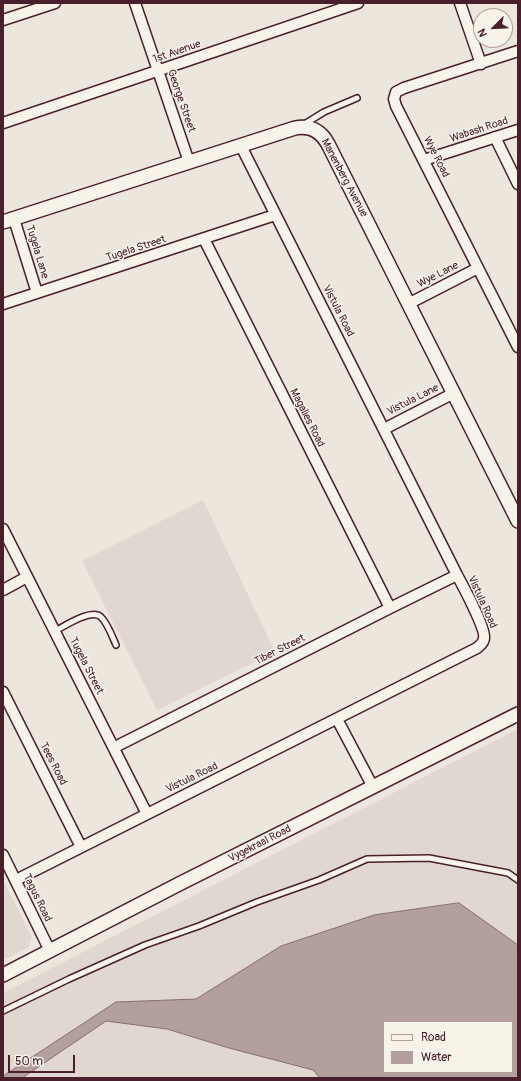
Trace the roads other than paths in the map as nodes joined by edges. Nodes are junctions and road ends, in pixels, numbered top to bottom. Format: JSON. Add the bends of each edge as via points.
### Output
{"nodes":[{"id":1,"x":55,"y":3,"type":"edge"},
{"id":2,"x":135,"y":3,"type":"edge"},
{"id":3,"x":358,"y":3,"type":"edge"},
{"id":4,"x":460,"y":3,"type":"edge"},
{"id":5,"x":3,"y":20,"type":"edge"},
{"id":6,"x":518,"y":52,"type":"edge"},
{"id":7,"x":480,"y":64,"type":"junction"},
{"id":8,"x":158,"y":71,"type":"junction"},
{"id":9,"x":357,"y":98,"type":"dead end"},
{"id":10,"x":3,"y":123,"type":"edge"},
{"id":11,"x":302,"y":127,"type":"junction"},
{"id":12,"x":518,"y":130,"type":"edge"},
{"id":13,"x":495,"y":137,"type":"junction"},
{"id":14,"x":240,"y":146,"type":"junction"},
{"id":15,"x":424,"y":160,"type":"junction"},
{"id":16,"x":189,"y":162,"type":"junction"},
{"id":17,"x":518,"y":184,"type":"edge"},
{"id":18,"x":275,"y":215,"type":"junction"},
{"id":19,"x":9,"y":221,"type":"edge"},
{"id":20,"x":204,"y":239,"type":"junction"},
{"id":21,"x":478,"y":268,"type":"junction"},
{"id":22,"x":37,"y":293,"type":"junction"},
{"id":23,"x":3,"y":304,"type":"edge"},
{"id":24,"x":408,"y":304,"type":"junction"},
{"id":25,"x":518,"y":347,"type":"edge"},
{"id":26,"x":454,"y":393,"type":"junction"},
{"id":27,"x":384,"y":429,"type":"junction"},
{"id":28,"x":518,"y":521,"type":"edge"},
{"id":29,"x":3,"y":529,"type":"edge"},
{"id":30,"x":457,"y":575,"type":"junction"},
{"id":31,"x":28,"y":578,"type":"junction"},
{"id":32,"x":3,"y":590,"type":"edge"},
{"id":33,"x":390,"y":608,"type":"junction"},
{"id":34,"x":55,"y":631,"type":"junction"},
{"id":35,"x":116,"y":645,"type":"dead end"},
{"id":36,"x":3,"y":692,"type":"edge"},
{"id":37,"x":518,"y":714,"type":"edge"},
{"id":38,"x":337,"y":719,"type":"junction"},
{"id":39,"x":115,"y":747,"type":"junction"},
{"id":40,"x":374,"y":787,"type":"junction"},
{"id":41,"x":147,"y":814,"type":"junction"},
{"id":42,"x":81,"y":847,"type":"junction"},
{"id":43,"x":3,"y":856,"type":"edge"},
{"id":44,"x":16,"y":880,"type":"junction"},
{"id":45,"x":518,"y":880,"type":"edge"},
{"id":46,"x":50,"y":951,"type":"junction"},
{"id":47,"x":3,"y":975,"type":"edge"},
{"id":48,"x":3,"y":1011,"type":"edge"}],
"edges":[{"from":1,"to":5,"type":"street"},
{"from":2,"to":8,"type":"street","name":"George Street"},
{"from":3,"to":8,"type":"street","name":"1st Avenue"},
{"from":4,"to":7,"type":"street"},
{"from":6,"to":7,"type":"street","name":"Wye Road"},
{"from":7,"to":15,"type":"street","name":"Wye Road","via":[[396,92],[395,102]]},
{"from":8,"to":10,"type":"street","name":"1st Avenue"},
{"from":8,"to":16,"type":"street","name":"George Street"},
{"from":9,"to":11,"type":"lane","via":[[324,112]]},
{"from":11,"to":14,"type":"street"},
{"from":11,"to":24,"type":"street","name":"Manenberg Avenue","via":[[314,129],[324,137]]},
{"from":12,"to":13,"type":"street","name":"Wabash Road"},
{"from":13,"to":15,"type":"street","name":"Wabash Road"},
{"from":13,"to":17,"type":"street"},
{"from":14,"to":16,"type":"street"},
{"from":14,"to":18,"type":"street","name":"Vistula Road"},
{"from":15,"to":21,"type":"street","name":"Wye Road"},
{"from":16,"to":19,"type":"street"},
{"from":18,"to":20,"type":"street","name":"Tugela Street"},
{"from":18,"to":27,"type":"street","name":"Vistula Road"},
{"from":19,"to":22,"type":"street","name":"Tugela Lane"},
{"from":20,"to":22,"type":"street","name":"Tugela Street"},
{"from":20,"to":33,"type":"street","name":"Magalies Road"},
{"from":21,"to":24,"type":"street","name":"Wye Lane"},
{"from":21,"to":25,"type":"street","name":"Wye Road"},
{"from":22,"to":23,"type":"street","name":"Tugela Street"},
{"from":24,"to":26,"type":"street","name":"Manenberg Avenue"},
{"from":26,"to":27,"type":"street","name":"Vistula Lane"},
{"from":26,"to":28,"type":"street","name":"Manenberg Avenue"},
{"from":27,"to":30,"type":"street","name":"Vistula Road"},
{"from":29,"to":31,"type":"street","name":"Tugela Street"},
{"from":30,"to":33,"type":"street","name":"Tiber Street"},
{"from":30,"to":38,"type":"street","name":"Vistula Road","via":[[484,632],[483,642],[477,648]]},
{"from":31,"to":32,"type":"street"},
{"from":31,"to":34,"type":"street","name":"Tugela Street"},
{"from":33,"to":39,"type":"street","name":"Tiber Street"},
{"from":34,"to":35,"type":"lane","via":[[84,616],[94,615],[105,622]]},
{"from":34,"to":39,"type":"street","name":"Tugela Street"},
{"from":36,"to":42,"type":"street","name":"Tees Road"},
{"from":37,"to":40,"type":"street","name":"Vygekraal Road"},
{"from":38,"to":40,"type":"street"},
{"from":38,"to":41,"type":"street","name":"Vistula Road"},
{"from":39,"to":41,"type":"street","name":"Tugela Street"},
{"from":40,"to":46,"type":"street","name":"Vygekraal Road"},
{"from":41,"to":42,"type":"street","name":"Vistula Road"},
{"from":42,"to":44,"type":"street","name":"Vistula Road"},
{"from":43,"to":44,"type":"street","name":"Tagus Road"},
{"from":44,"to":46,"type":"street","name":"Tagus Road"},
{"from":45,"to":48,"type":"lane","via":[[508,873],[429,858],[367,859],[319,880],[145,945]]},
{"from":46,"to":47,"type":"street","name":"Vygekraal Road"}]}
